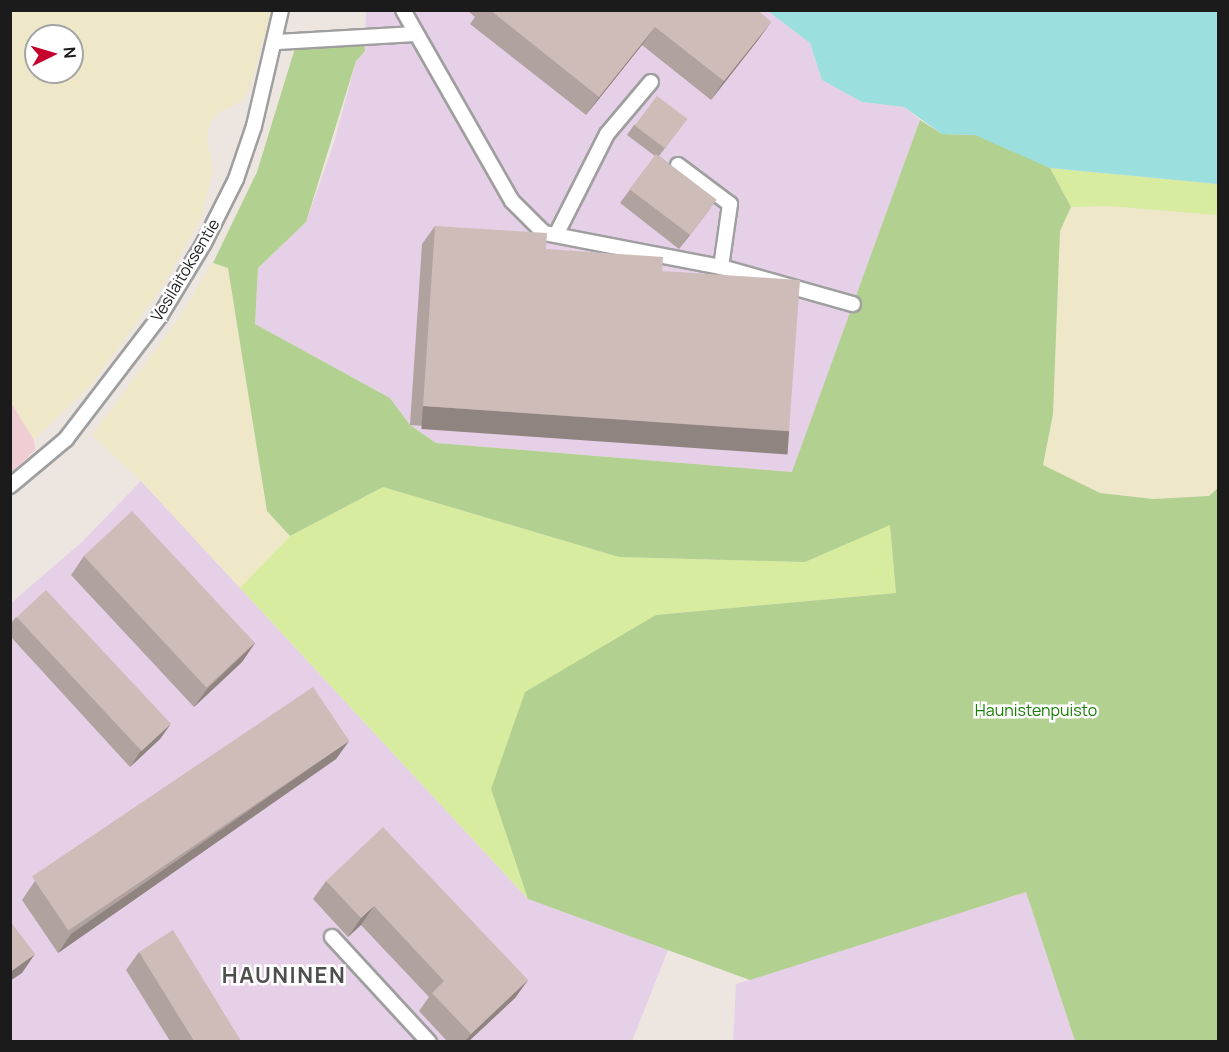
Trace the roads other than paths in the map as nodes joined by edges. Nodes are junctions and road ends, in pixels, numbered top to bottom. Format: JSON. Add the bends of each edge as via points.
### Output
{"nodes":[{"id":1,"x":281,"y":10,"type":"edge"},
{"id":2,"x":403,"y":10,"type":"edge"},
{"id":3,"x":413,"y":34,"type":"junction"},
{"id":4,"x":276,"y":42,"type":"junction"},
{"id":5,"x":651,"y":82,"type":"dead end"},
{"id":6,"x":678,"y":165,"type":"dead end"},
{"id":7,"x":556,"y":236,"type":"junction"},
{"id":8,"x":721,"y":267,"type":"junction"},
{"id":9,"x":854,"y":304,"type":"dead end"},
{"id":10,"x":10,"y":486,"type":"edge"},
{"id":11,"x":332,"y":937,"type":"dead end"},
{"id":12,"x":429,"y":1041,"type":"edge"}],
"edges":[{"from":1,"to":4,"type":"lane","name":"Vesilaitoksentie"},
{"from":2,"to":3,"type":"lane"},
{"from":3,"to":4,"type":"lane"},
{"from":3,"to":7,"type":"lane","via":[[512,201],[544,233]]},
{"from":4,"to":10,"type":"lane","name":"Vesilaitoksentie","via":[[236,179],[192,264],[160,316],[66,439]]},
{"from":5,"to":7,"type":"lane","via":[[607,134]]},
{"from":6,"to":8,"type":"lane","via":[[730,204]]},
{"from":7,"to":8,"type":"lane"},
{"from":8,"to":9,"type":"lane"},
{"from":11,"to":12,"type":"lane"}]}
